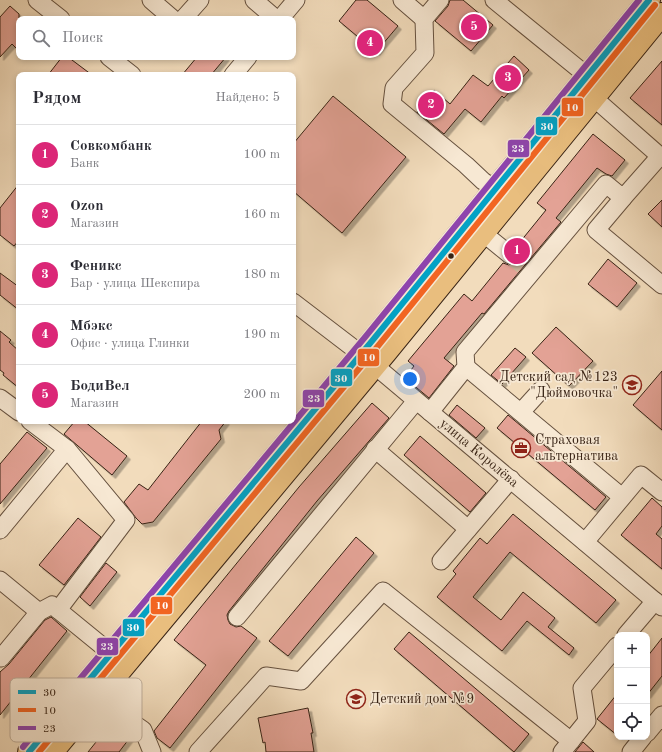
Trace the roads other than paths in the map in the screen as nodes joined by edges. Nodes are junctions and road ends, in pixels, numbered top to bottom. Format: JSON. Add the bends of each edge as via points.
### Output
{"nodes":[{"id":1,"x":37,"y":0,"type":"edge"},
{"id":2,"x":151,"y":0,"type":"edge"},
{"id":3,"x":200,"y":0,"type":"edge"},
{"id":4,"x":254,"y":0,"type":"edge"},
{"id":5,"x":296,"y":0,"type":"edge"},
{"id":6,"x":402,"y":0,"type":"edge"},
{"id":7,"x":440,"y":0,"type":"edge"},
{"id":8,"x":494,"y":0,"type":"edge"},
{"id":9,"x":649,"y":0,"type":"edge"},
{"id":10,"x":662,"y":14,"type":"edge"},
{"id":11,"x":57,"y":16,"type":"edge"},
{"id":12,"x":170,"y":16,"type":"edge"},
{"id":13,"x":187,"y":16,"type":"edge"},
{"id":14,"x":273,"y":16,"type":"edge"},
{"id":15,"x":283,"y":16,"type":"edge"},
{"id":16,"x":424,"y":19,"type":"junction"},
{"id":17,"x":113,"y":60,"type":"edge"},
{"id":18,"x":246,"y":60,"type":"edge"},
{"id":19,"x":128,"y":72,"type":"edge"},
{"id":20,"x":236,"y":72,"type":"edge"},
{"id":21,"x":594,"y":87,"type":"junction"},
{"id":22,"x":661,"y":157,"type":"edge"},
{"id":23,"x":495,"y":189,"type":"junction"},
{"id":24,"x":623,"y":198,"type":"junction"},
{"id":25,"x":484,"y":233,"type":"junction"},
{"id":26,"x":510,"y":255,"type":"tunnel mouth"},
{"id":27,"x":662,"y":285,"type":"edge"},
{"id":28,"x":296,"y":304,"type":"edge"},
{"id":29,"x":367,"y":360,"type":"junction"},
{"id":30,"x":466,"y":367,"type":"junction"},
{"id":31,"x":541,"y":390,"type":"dead end"},
{"id":32,"x":0,"y":398,"type":"edge"},
{"id":33,"x":416,"y":401,"type":"junction"},
{"id":34,"x":16,"y":410,"type":"edge"},
{"id":35,"x":430,"y":412,"type":"junction"},
{"id":36,"x":520,"y":412,"type":"junction"},
{"id":37,"x":34,"y":424,"type":"edge"},
{"id":38,"x":66,"y":449,"type":"junction"},
{"id":39,"x":375,"y":450,"type":"junction"},
{"id":40,"x":511,"y":479,"type":"junction"},
{"id":41,"x":662,"y":492,"type":"edge"},
{"id":42,"x":622,"y":497,"type":"junction"},
{"id":43,"x":468,"y":528,"type":"junction"},
{"id":44,"x":0,"y":530,"type":"edge"},
{"id":45,"x":585,"y":542,"type":"junction"},
{"id":46,"x":441,"y":561,"type":"dead end"},
{"id":47,"x":0,"y":580,"type":"edge"},
{"id":48,"x":658,"y":604,"type":"edge"},
{"id":49,"x":58,"y":610,"type":"junction"},
{"id":50,"x":39,"y":612,"type":"junction"},
{"id":51,"x":237,"y":617,"type":"dead end"},
{"id":52,"x":629,"y":632,"type":"edge"},
{"id":53,"x":614,"y":650,"type":"edge"},
{"id":54,"x":112,"y":654,"type":"junction"},
{"id":55,"x":0,"y":658,"type":"edge"},
{"id":56,"x":92,"y":678,"type":"edge"},
{"id":57,"x":113,"y":678,"type":"edge"},
{"id":58,"x":662,"y":715,"type":"edge"},
{"id":59,"x":142,"y":729,"type":"edge"},
{"id":60,"x":650,"y":729,"type":"edge"},
{"id":61,"x":641,"y":740,"type":"edge"},
{"id":62,"x":37,"y":742,"type":"edge"},
{"id":63,"x":60,"y":742,"type":"edge"},
{"id":64,"x":567,"y":746,"type":"edge"},
{"id":65,"x":29,"y":752,"type":"edge"},
{"id":66,"x":52,"y":752,"type":"edge"},
{"id":67,"x":152,"y":752,"type":"edge"},
{"id":68,"x":198,"y":752,"type":"edge"},
{"id":69,"x":631,"y":752,"type":"edge"}],
"edges":[{"from":1,"to":11,"type":"street"},
{"from":2,"to":12,"type":"street"},
{"from":3,"to":13,"type":"street"},
{"from":4,"to":14,"type":"street"},
{"from":5,"to":15,"type":"street"},
{"from":6,"to":16,"type":"street"},
{"from":7,"to":16,"type":"street"},
{"from":8,"to":21,"type":"street"},
{"from":9,"to":21,"type":"main road"},
{"from":10,"to":21,"type":"main road"},
{"from":16,"to":23,"type":"street","via":[[425,53],[394,88],[392,104]]},
{"from":17,"to":19,"type":"street"},
{"from":18,"to":20,"type":"street"},
{"from":21,"to":22,"type":"street"},
{"from":21,"to":23,"type":"main road"},
{"from":21,"to":25,"type":"main road"},
{"from":22,"to":24,"type":"street"},
{"from":23,"to":29,"type":"main road"},
{"from":24,"to":27,"type":"street","via":[[596,230]]},
{"from":24,"to":30,"type":"street","via":[[606,184],[466,352]]},
{"from":25,"to":26,"type":"street"},
{"from":25,"to":29,"type":"main road","via":[[386,352]]},
{"from":28,"to":29,"type":"street","name":"улица Королёва"},
{"from":29,"to":33,"type":"street","name":"улица Королёва"},
{"from":29,"to":54,"type":"main road"},
{"from":29,"to":57,"type":"main road"},
{"from":30,"to":35,"type":"street"},
{"from":30,"to":36,"type":"street"},
{"from":31,"to":36,"type":"street"},
{"from":32,"to":34,"type":"street"},
{"from":33,"to":35,"type":"street","name":"улица Королёва"},
{"from":33,"to":39,"type":"street"},
{"from":35,"to":40,"type":"street","name":"улица Королёва"},
{"from":36,"to":42,"type":"street"},
{"from":37,"to":38,"type":"street"},
{"from":38,"to":44,"type":"street"},
{"from":38,"to":49,"type":"street","via":[[126,520]]},
{"from":39,"to":43,"type":"street"},
{"from":39,"to":51,"type":"street"},
{"from":40,"to":43,"type":"street"},
{"from":40,"to":45,"type":"street","name":"улица Королёва"},
{"from":41,"to":42,"type":"street","via":[[641,474]]},
{"from":42,"to":45,"type":"street"},
{"from":43,"to":46,"type":"street"},
{"from":45,"to":48,"type":"street","name":"улица Королёва"},
{"from":47,"to":50,"type":"street"},
{"from":48,"to":52,"type":"street"},
{"from":49,"to":50,"type":"street","via":[[52,605]]},
{"from":49,"to":54,"type":"street"},
{"from":50,"to":55,"type":"street"},
{"from":53,"to":64,"type":"street","via":[[582,688],[587,721]]},
{"from":54,"to":56,"type":"main road"},
{"from":58,"to":60,"type":"street"},
{"from":59,"to":67,"type":"street"},
{"from":61,"to":69,"type":"street"},
{"from":62,"to":65,"type":"main road"},
{"from":63,"to":66,"type":"main road"},
{"from":64,"to":68,"type":"street","via":[[383,591],[301,681],[266,676]]}]}
